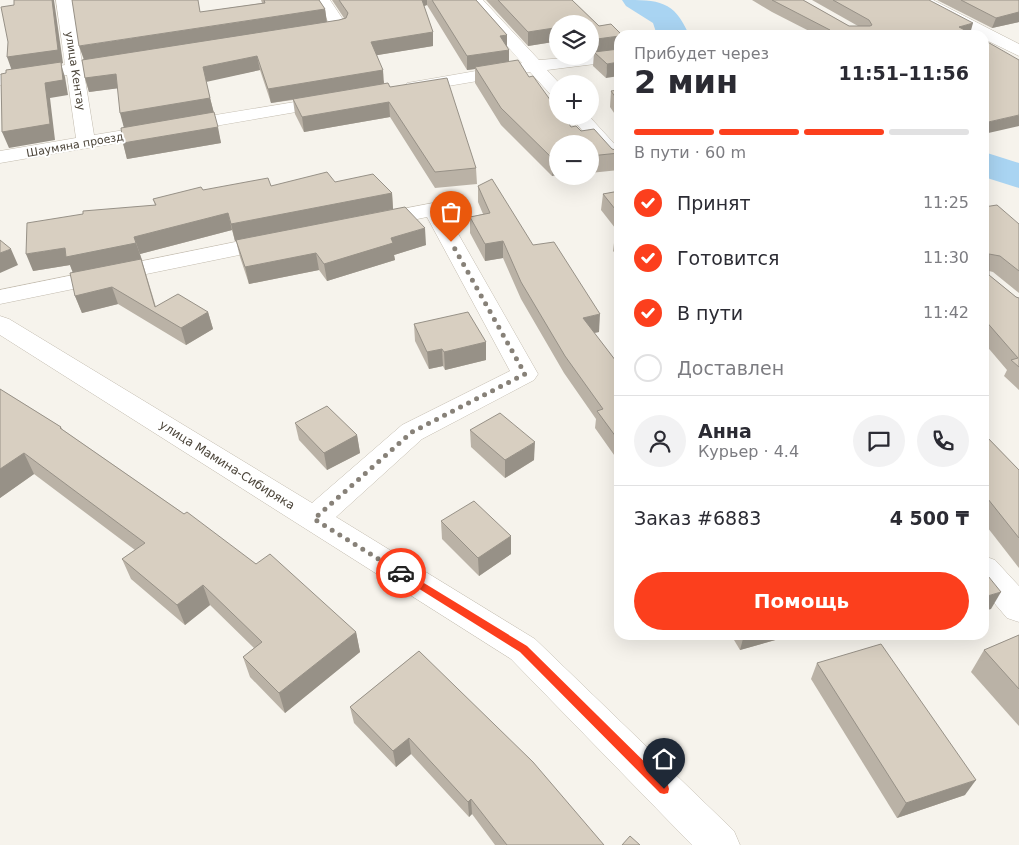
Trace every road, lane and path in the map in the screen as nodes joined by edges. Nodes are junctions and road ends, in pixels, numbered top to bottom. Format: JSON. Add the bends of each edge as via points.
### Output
{"nodes":[{"id":1,"x":64,"y":0,"type":"edge"},
{"id":2,"x":322,"y":0,"type":"edge"},
{"id":3,"x":475,"y":0,"type":"edge"},
{"id":4,"x":921,"y":0,"type":"edge"},
{"id":5,"x":980,"y":30,"type":"edge"},
{"id":6,"x":292,"y":35,"type":"edge"},
{"id":7,"x":989,"y":35,"type":"edge"},
{"id":8,"x":1019,"y":50,"type":"edge"},
{"id":9,"x":614,"y":57,"type":"edge"},
{"id":10,"x":138,"y":59,"type":"edge"},
{"id":11,"x":534,"y":66,"type":"junction"},
{"id":12,"x":73,"y":69,"type":"junction"},
{"id":13,"x":0,"y":80,"type":"edge"},
{"id":14,"x":549,"y":82,"type":"edge"},
{"id":15,"x":397,"y":89,"type":"edge"},
{"id":16,"x":349,"y":98,"type":"edge"},
{"id":17,"x":587,"y":125,"type":"edge"},
{"id":18,"x":86,"y":143,"type":"junction"},
{"id":19,"x":614,"y":155,"type":"edge"},
{"id":20,"x":0,"y":157,"type":"edge"},
{"id":21,"x":356,"y":224,"type":"edge"},
{"id":22,"x":298,"y":236,"type":"edge"},
{"id":23,"x":0,"y":297,"type":"edge"},
{"id":24,"x":0,"y":324,"type":"edge"},
{"id":25,"x":314,"y":519,"type":"junction"},
{"id":26,"x":989,"y":575,"type":"edge"},
{"id":27,"x":1019,"y":608,"type":"edge"},
{"id":28,"x":720,"y":845,"type":"edge"}],
"edges":[{"from":1,"to":12,"type":"street","name":"улица Кентау"},
{"from":2,"to":6,"type":"street","via":[[340,27]]},
{"from":3,"to":11,"type":"street"},
{"from":4,"to":5,"type":"street"},
{"from":7,"to":8,"type":"street"},
{"from":9,"to":11,"type":"street"},
{"from":10,"to":12,"type":"street"},
{"from":11,"to":14,"type":"street"},
{"from":11,"to":15,"type":"street"},
{"from":12,"to":13,"type":"street"},
{"from":12,"to":18,"type":"street","name":"улица Кентау"},
{"from":16,"to":18,"type":"street","name":"Шаумяна проезд"},
{"from":17,"to":19,"type":"street"},
{"from":18,"to":20,"type":"street","name":"Шаумяна проезд"},
{"from":21,"to":25,"type":"street","via":[[433,209],[525,374],[412,432]]},
{"from":22,"to":23,"type":"street"},
{"from":24,"to":25,"type":"street","name":"улица Мамина-Сибиряка"},
{"from":25,"to":28,"type":"street","name":"улица Мамина-Сибиряка","via":[[523,649]]},
{"from":26,"to":27,"type":"street"}]}
